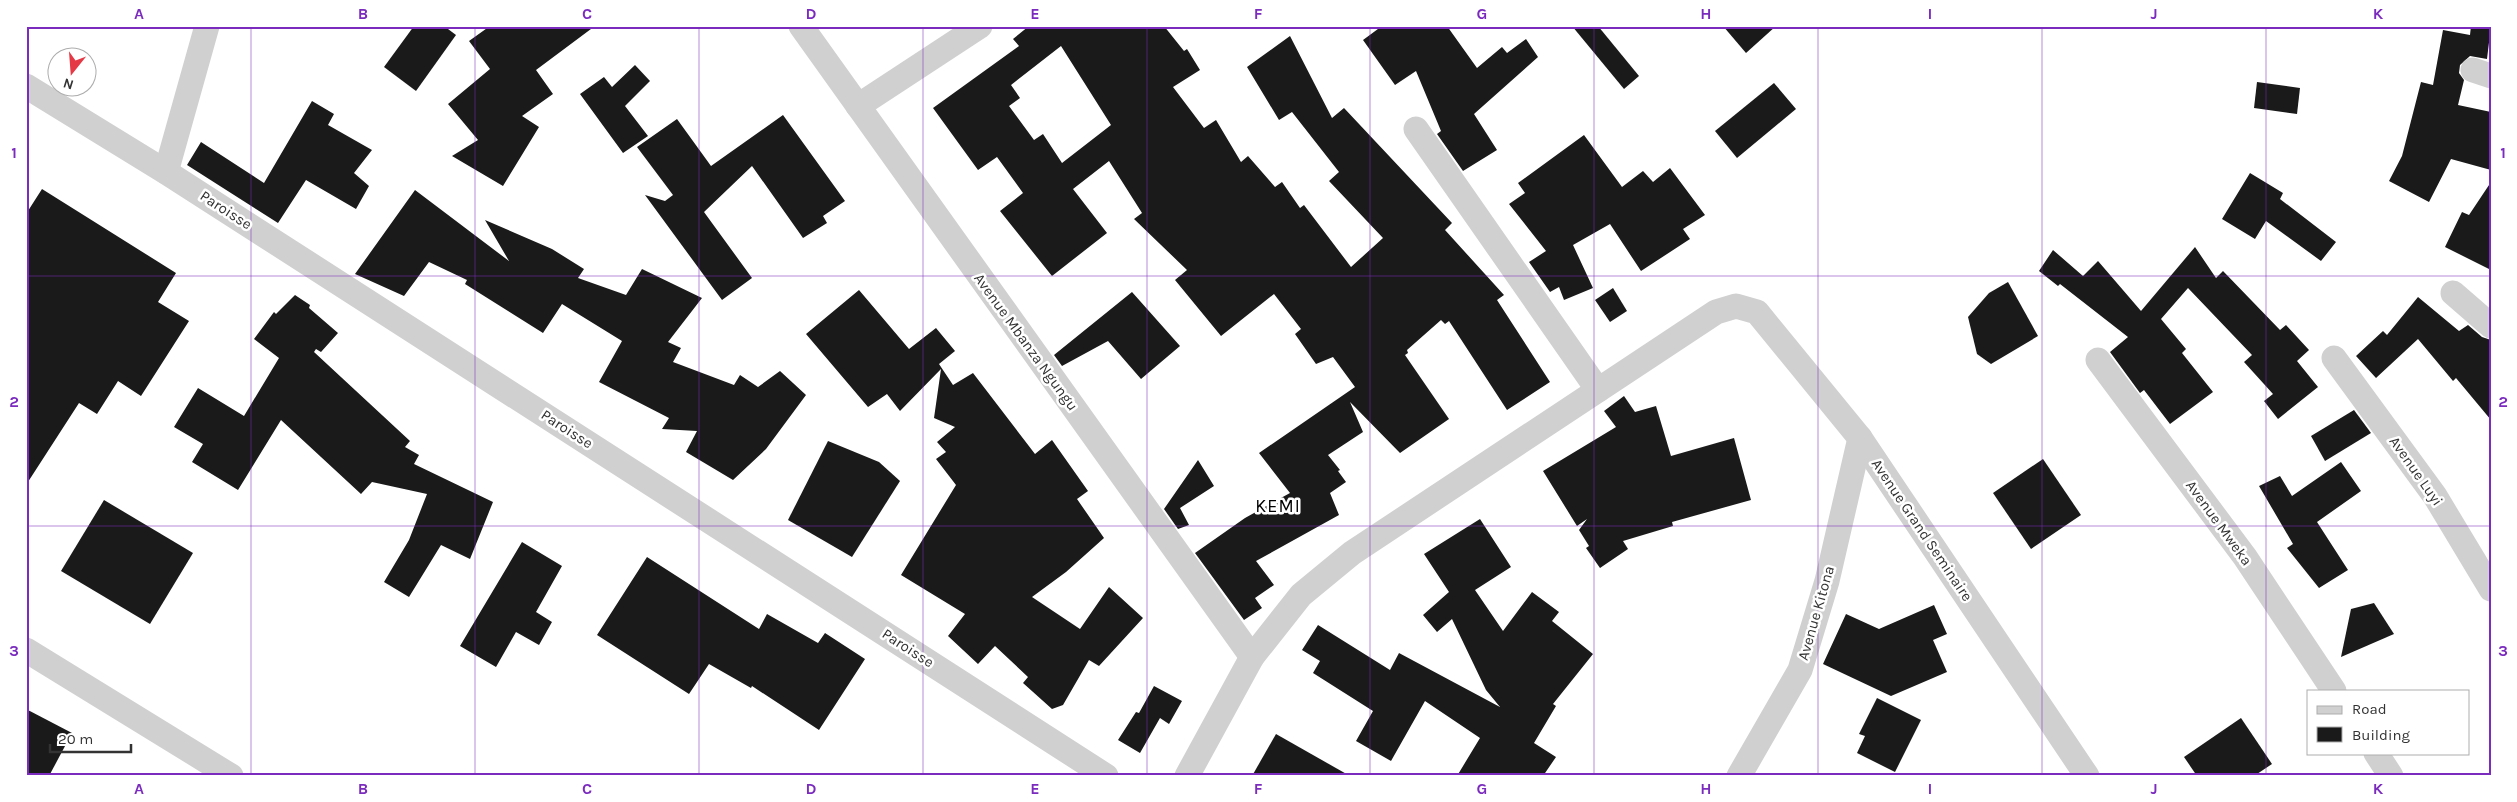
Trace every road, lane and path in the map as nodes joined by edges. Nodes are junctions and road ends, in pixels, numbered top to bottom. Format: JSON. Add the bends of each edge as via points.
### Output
{"nodes":[{"id":1,"x":207,"y":26,"type":"edge"},
{"id":2,"x":801,"y":26,"type":"edge"},
{"id":3,"x":980,"y":26,"type":"edge"},
{"id":4,"x":26,"y":86,"type":"edge"},
{"id":5,"x":858,"y":106,"type":"junction"},
{"id":6,"x":1416,"y":129,"type":"dead end"},
{"id":7,"x":166,"y":172,"type":"junction"},
{"id":8,"x":2454,"y":294,"type":"dead end"},
{"id":9,"x":2491,"y":326,"type":"edge"},
{"id":10,"x":2334,"y":358,"type":"dead end"},
{"id":11,"x":2098,"y":360,"type":"dead end"},
{"id":12,"x":1598,"y":390,"type":"junction"},
{"id":13,"x":1860,"y":438,"type":"junction"},
{"id":14,"x":2491,"y":589,"type":"edge"},
{"id":15,"x":26,"y":650,"type":"edge"},
{"id":16,"x":1252,"y":657,"type":"junction"},
{"id":17,"x":2333,"y":690,"type":"edge"},
{"id":18,"x":2377,"y":754,"type":"edge"},
{"id":19,"x":231,"y":776,"type":"edge"},
{"id":20,"x":1106,"y":776,"type":"edge"},
{"id":21,"x":1187,"y":776,"type":"edge"},
{"id":22,"x":1739,"y":776,"type":"edge"},
{"id":23,"x":2087,"y":776,"type":"edge"},
{"id":24,"x":2391,"y":776,"type":"edge"}],
"edges":[{"from":1,"to":7,"type":"street"},
{"from":2,"to":5,"type":"street","name":"Avenue Mbanza Ngungu"},
{"from":3,"to":5,"type":"street"},
{"from":4,"to":7,"type":"street","name":"Paroisse"},
{"from":5,"to":16,"type":"street","name":"Avenue Mbanza Ngungu"},
{"from":6,"to":12,"type":"street"},
{"from":7,"to":20,"type":"street","name":"Paroisse"},
{"from":8,"to":9,"type":"street"},
{"from":10,"to":14,"type":"street","name":"Avenue Luyi","via":[[2435,496]]},
{"from":11,"to":17,"type":"street","name":"Avenue Mweka","via":[[2245,557]]},
{"from":12,"to":13,"type":"street","name":"Avenue Grand Seminaire","via":[[1716,312],[1736,306],[1757,312]]},
{"from":12,"to":16,"type":"street","via":[[1352,553],[1300,595]]},
{"from":13,"to":22,"type":"street","name":"Avenue Kitona","via":[[1827,581],[1800,670]]},
{"from":13,"to":23,"type":"street","name":"Avenue Grand Seminaire"},
{"from":15,"to":19,"type":"street"},
{"from":16,"to":21,"type":"street"},
{"from":18,"to":24,"type":"street"}]}
